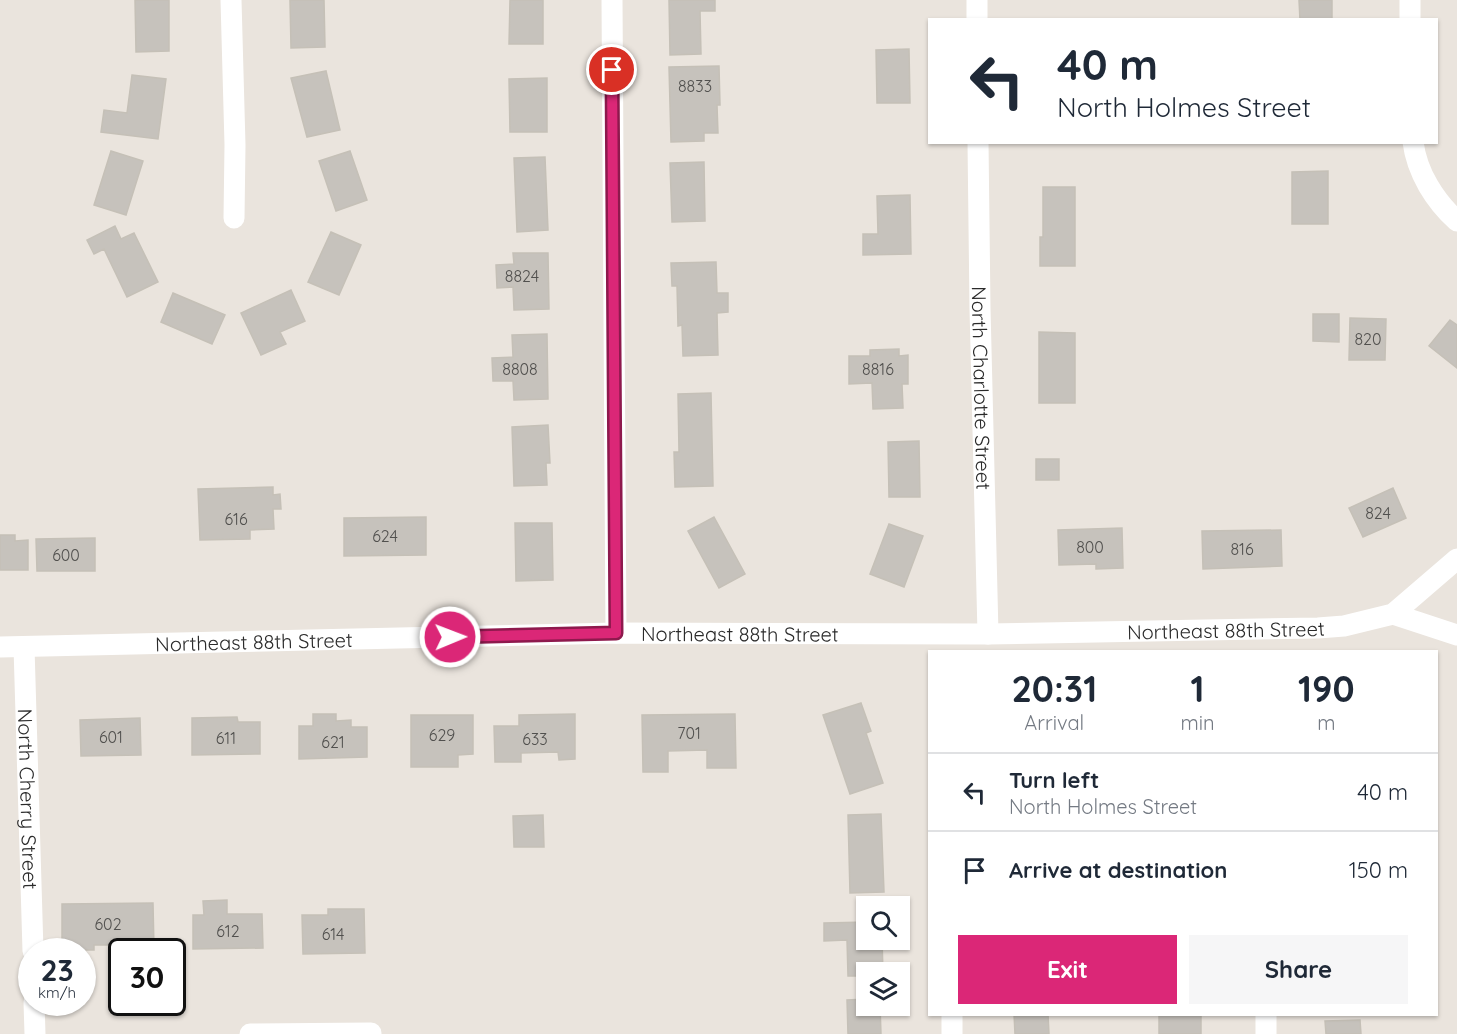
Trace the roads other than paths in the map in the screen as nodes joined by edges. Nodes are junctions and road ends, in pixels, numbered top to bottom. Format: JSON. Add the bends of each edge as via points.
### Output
{"nodes":[{"id":1,"x":231,"y":0,"type":"edge"},
{"id":2,"x":612,"y":0,"type":"edge"},
{"id":3,"x":977,"y":0,"type":"edge"},
{"id":4,"x":1410,"y":0,"type":"edge"},
{"id":5,"x":977,"y":18,"type":"edge"},
{"id":6,"x":1410,"y":18,"type":"edge"},
{"id":7,"x":978,"y":144,"type":"edge"},
{"id":8,"x":1413,"y":144,"type":"edge"},
{"id":9,"x":234,"y":218,"type":"dead end"},
{"id":10,"x":1457,"y":221,"type":"edge"},
{"id":11,"x":1457,"y":560,"type":"edge"},
{"id":12,"x":1393,"y":614,"type":"junction"},
{"id":13,"x":616,"y":633,"type":"junction"},
{"id":14,"x":988,"y":634,"type":"junction"},
{"id":15,"x":1457,"y":635,"type":"edge"},
{"id":16,"x":1263,"y":641,"type":"edge"},
{"id":17,"x":949,"y":643,"type":"edge"},
{"id":18,"x":0,"y":647,"type":"edge"},
{"id":19,"x":24,"y":647,"type":"junction"},
{"id":20,"x":33,"y":938,"type":"edge"},
{"id":21,"x":34,"y":1016,"type":"edge"},
{"id":22,"x":952,"y":1016,"type":"edge"},
{"id":23,"x":1266,"y":1016,"type":"edge"},
{"id":24,"x":371,"y":1032,"type":"dead end"},
{"id":25,"x":35,"y":1034,"type":"edge"},
{"id":26,"x":250,"y":1034,"type":"edge"},
{"id":27,"x":952,"y":1034,"type":"edge"},
{"id":28,"x":1266,"y":1034,"type":"edge"}],
"edges":[{"from":1,"to":9,"type":"street"},
{"from":2,"to":13,"type":"street"},
{"from":3,"to":5,"type":"street"},
{"from":4,"to":6,"type":"street"},
{"from":7,"to":14,"type":"street","name":"North Charlotte Street"},
{"from":8,"to":10,"type":"street","via":[[1425,182]]},
{"from":11,"to":12,"type":"street","name":"Northeast 88th Street"},
{"from":12,"to":15,"type":"street"},
{"from":12,"to":16,"type":"street","name":"Northeast 88th Street"},
{"from":13,"to":17,"type":"street","name":"Northeast 88th Street"},
{"from":13,"to":19,"type":"street","name":"Northeast 88th Street"},
{"from":14,"to":16,"type":"street","name":"Northeast 88th Street"},
{"from":14,"to":17,"type":"street","name":"Northeast 88th Street"},
{"from":18,"to":19,"type":"street","name":"Northeast 88th Street"},
{"from":19,"to":20,"type":"street","name":"North Cherry Street"},
{"from":21,"to":25,"type":"street"},
{"from":22,"to":27,"type":"street"},
{"from":23,"to":28,"type":"street"},
{"from":24,"to":26,"type":"street"}]}
